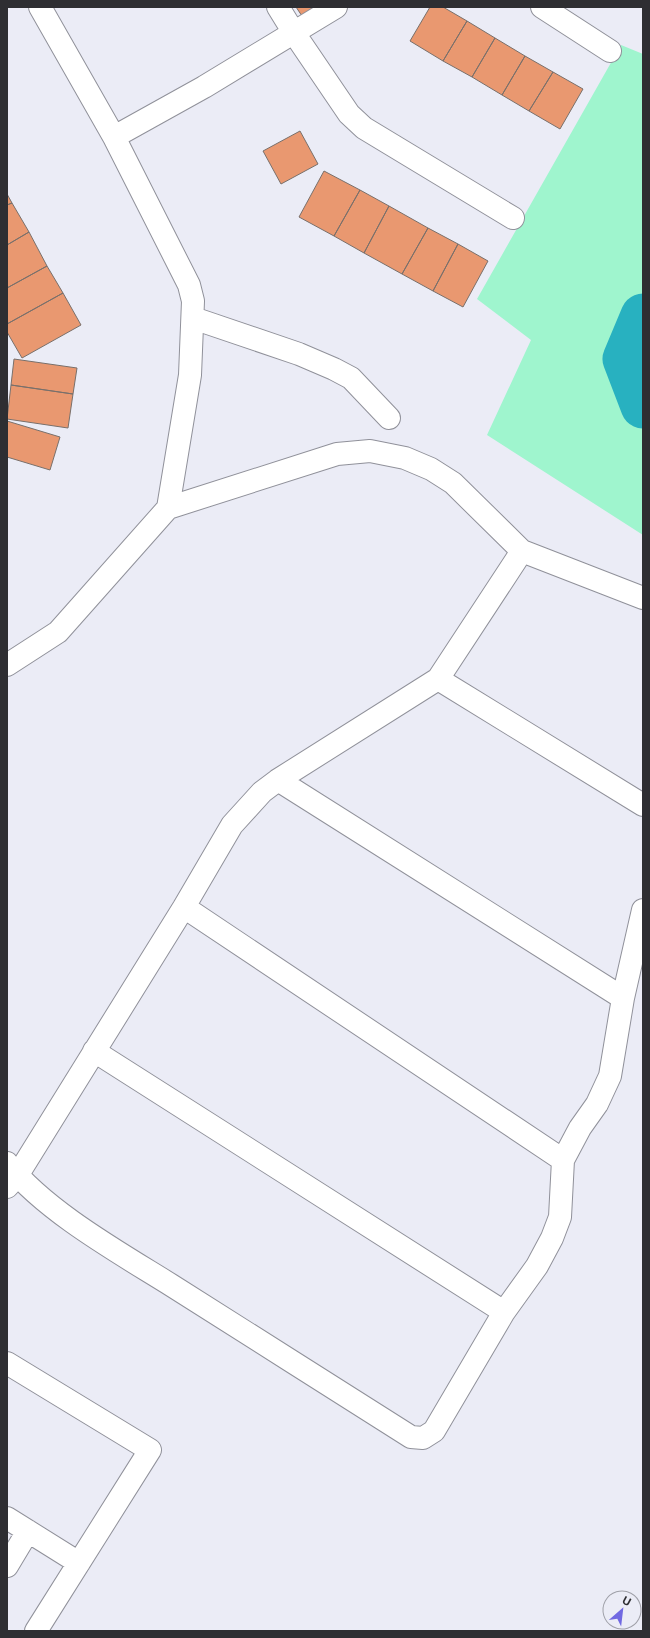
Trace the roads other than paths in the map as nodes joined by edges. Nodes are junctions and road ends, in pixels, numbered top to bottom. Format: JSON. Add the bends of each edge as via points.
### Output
{"nodes":[{"id":1,"x":40,"y":7,"type":"edge"},
{"id":2,"x":278,"y":7,"type":"edge"},
{"id":3,"x":336,"y":7,"type":"edge"},
{"id":4,"x":542,"y":7,"type":"edge"},
{"id":5,"x":294,"y":33,"type":"junction"},
{"id":6,"x":610,"y":51,"type":"dead end"},
{"id":7,"x":114,"y":137,"type":"junction"},
{"id":8,"x":513,"y":218,"type":"dead end"},
{"id":9,"x":193,"y":318,"type":"junction"},
{"id":10,"x":389,"y":418,"type":"dead end"},
{"id":11,"x":168,"y":508,"type":"junction"},
{"id":12,"x":522,"y":551,"type":"junction"},
{"id":13,"x":643,"y":598,"type":"edge"},
{"id":14,"x":7,"y":665,"type":"edge"},
{"id":15,"x":438,"y":679,"type":"junction"},
{"id":16,"x":278,"y":780,"type":"junction"},
{"id":17,"x":643,"y":805,"type":"edge"},
{"id":18,"x":184,"y":907,"type":"junction"},
{"id":19,"x":643,"y":910,"type":"edge"},
{"id":20,"x":624,"y":998,"type":"junction"},
{"id":21,"x":94,"y":1051,"type":"junction"},
{"id":22,"x":563,"y":1160,"type":"junction"},
{"id":23,"x":10,"y":1175,"type":"edge"},
{"id":24,"x":504,"y":1312,"type":"junction"},
{"id":25,"x":7,"y":1363,"type":"edge"},
{"id":26,"x":7,"y":1518,"type":"edge"},
{"id":27,"x":28,"y":1531,"type":"junction"},
{"id":28,"x":79,"y":1563,"type":"junction"},
{"id":29,"x":7,"y":1566,"type":"edge"},
{"id":30,"x":36,"y":1631,"type":"edge"}],
"edges":[{"from":1,"to":7,"type":"street"},
{"from":2,"to":5,"type":"street"},
{"from":3,"to":5,"type":"street"},
{"from":4,"to":6,"type":"street"},
{"from":5,"to":7,"type":"street"},
{"from":5,"to":8,"type":"street","via":[[349,114],[364,128]]},
{"from":7,"to":9,"type":"street","via":[[189,285],[193,301]]},
{"from":9,"to":10,"type":"street","via":[[299,354],[334,369],[351,378]]},
{"from":9,"to":11,"type":"street","via":[[190,375]]},
{"from":11,"to":12,"type":"street","via":[[337,454],[370,451],[405,458],[431,469],[453,483]]},
{"from":11,"to":14,"type":"street","via":[[58,632]]},
{"from":12,"to":13,"type":"street"},
{"from":12,"to":15,"type":"street"},
{"from":15,"to":16,"type":"street"},
{"from":15,"to":17,"type":"street"},
{"from":16,"to":18,"type":"street","via":[[262,792],[232,824]]},
{"from":16,"to":20,"type":"street"},
{"from":18,"to":21,"type":"street"},
{"from":18,"to":22,"type":"street"},
{"from":19,"to":20,"type":"street"},
{"from":20,"to":22,"type":"street","via":[[610,1076],[597,1104],[580,1128]]},
{"from":21,"to":23,"type":"street"},
{"from":21,"to":24,"type":"street"},
{"from":22,"to":24,"type":"street","via":[[560,1217],[552,1238],[537,1266]]},
{"from":23,"to":24,"type":"street","via":[[111,1247],[411,1437],[423,1438],[434,1431]]},
{"from":25,"to":28,"type":"street","via":[[150,1450]]},
{"from":26,"to":27,"type":"street"},
{"from":27,"to":28,"type":"street"},
{"from":27,"to":29,"type":"street"},
{"from":28,"to":30,"type":"street"}]}
